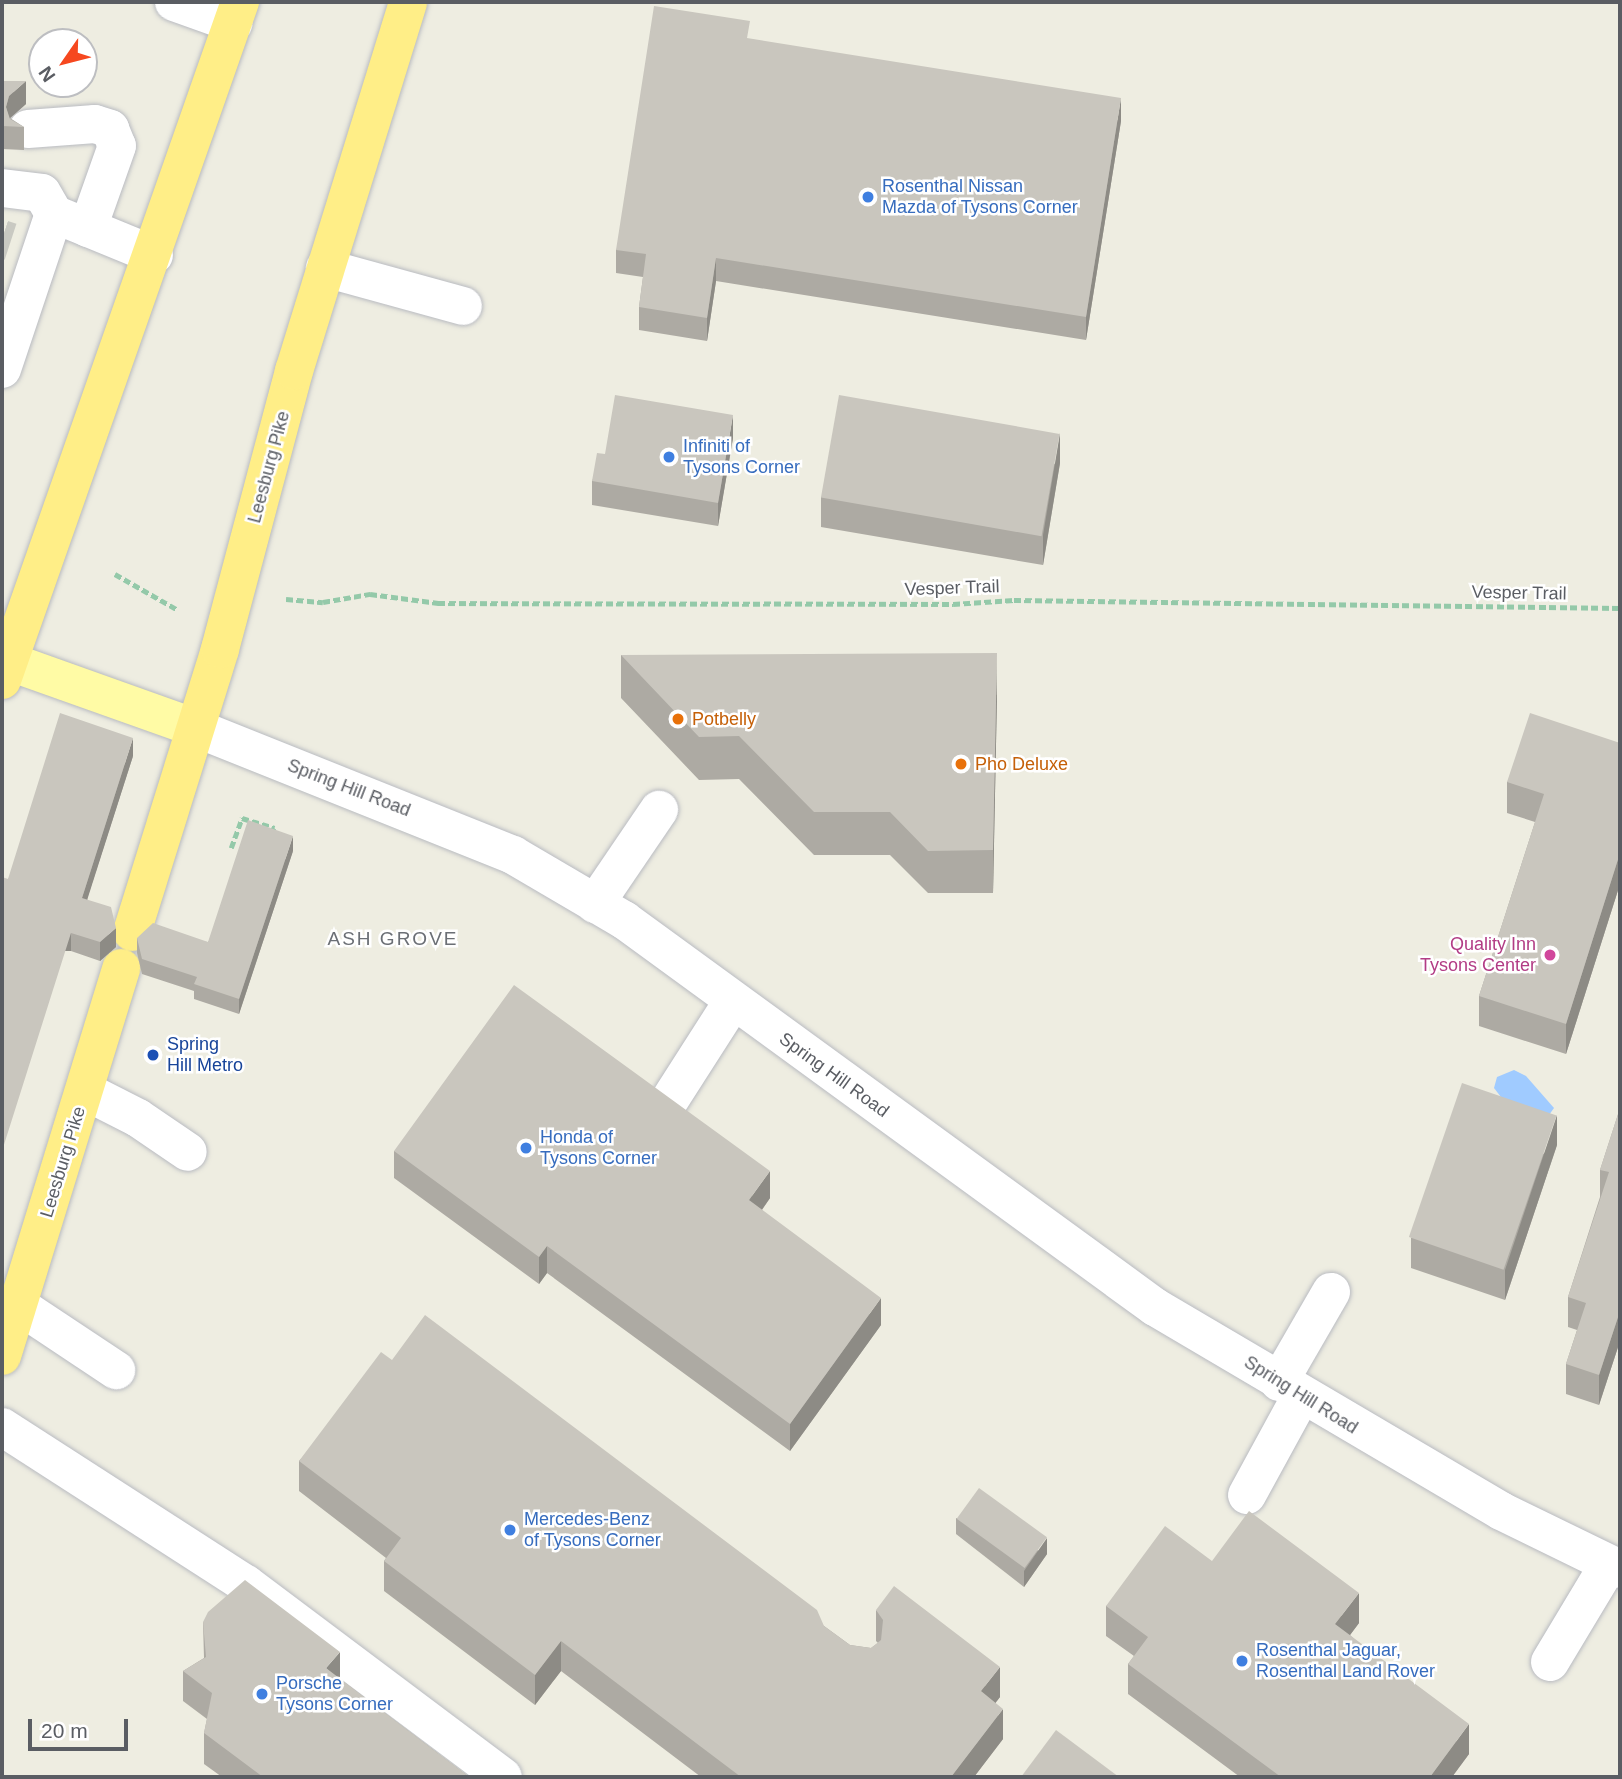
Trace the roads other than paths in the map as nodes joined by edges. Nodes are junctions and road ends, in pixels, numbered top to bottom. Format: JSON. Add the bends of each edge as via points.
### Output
{"nodes":[{"id":1,"x":174,"y":2,"type":"edge"},
{"id":2,"x":408,"y":2,"type":"edge"},
{"id":3,"x":237,"y":12,"type":"edge"},
{"id":4,"x":28,"y":129,"type":"dead end"},
{"id":5,"x":2,"y":188,"type":"edge"},
{"id":6,"x":71,"y":221,"type":"junction"},
{"id":7,"x":154,"y":255,"type":"junction"},
{"id":8,"x":325,"y":268,"type":"junction"},
{"id":9,"x":15,"y":287,"type":"edge"},
{"id":10,"x":463,"y":306,"type":"dead end"},
{"id":11,"x":5,"y":351,"type":"edge"},
{"id":12,"x":4,"y":662,"type":"edge"},
{"id":13,"x":193,"y":727,"type":"junction"},
{"id":14,"x":659,"y":810,"type":"dead end"},
{"id":15,"x":595,"y":904,"type":"junction"},
{"id":16,"x":733,"y":1001,"type":"junction"},
{"id":17,"x":85,"y":1091,"type":"junction"},
{"id":18,"x":669,"y":1101,"type":"edge"},
{"id":19,"x":188,"y":1152,"type":"dead end"},
{"id":20,"x":1331,"y":1292,"type":"dead end"},
{"id":21,"x":18,"y":1305,"type":"junction"},
{"id":22,"x":2,"y":1356,"type":"edge"},
{"id":23,"x":116,"y":1370,"type":"dead end"},
{"id":24,"x":1290,"y":1389,"type":"junction"},
{"id":25,"x":2,"y":1427,"type":"edge"},
{"id":26,"x":1247,"y":1496,"type":"dead end"},
{"id":27,"x":1615,"y":1567,"type":"edge"},
{"id":28,"x":1550,"y":1662,"type":"dead end"},
{"id":29,"x":503,"y":1777,"type":"edge"}],
"edges":[{"from":1,"to":3,"type":"street"},
{"from":2,"to":8,"type":"highway","name":"Leesburg Pike"},
{"from":3,"to":7,"type":"highway"},
{"from":4,"to":6,"type":"street","via":[[95,124],[110,129],[117,146]]},
{"from":5,"to":6,"type":"street","via":[[42,193]]},
{"from":6,"to":7,"type":"street"},
{"from":6,"to":9,"type":"street","via":[[27,246]]},
{"from":7,"to":12,"type":"highway"},
{"from":8,"to":10,"type":"street"},
{"from":8,"to":13,"type":"highway","name":"Leesburg Pike","via":[[220,649]]},
{"from":9,"to":11,"type":"street"},
{"from":12,"to":13,"type":"main road","name":"Spring Hill Road"},
{"from":13,"to":15,"type":"street","name":"Spring Hill Road","via":[[461,831],[513,855]]},
{"from":13,"to":17,"type":"highway","name":"Leesburg Pike"},
{"from":14,"to":15,"type":"street"},
{"from":15,"to":16,"type":"street","name":"Spring Hill Road"},
{"from":16,"to":18,"type":"street"},
{"from":16,"to":24,"type":"street","name":"Spring Hill Road","via":[[1155,1307]]},
{"from":17,"to":19,"type":"street","via":[[138,1118]]},
{"from":17,"to":21,"type":"highway","name":"Leesburg Pike"},
{"from":20,"to":24,"type":"street"},
{"from":21,"to":22,"type":"highway","name":"Leesburg Pike"},
{"from":21,"to":23,"type":"street"},
{"from":24,"to":26,"type":"street"},
{"from":24,"to":27,"type":"street","name":"Spring Hill Road","via":[[1501,1511]]},
{"from":25,"to":29,"type":"street","via":[[88,1487],[246,1584]]},
{"from":27,"to":28,"type":"street"}]}
